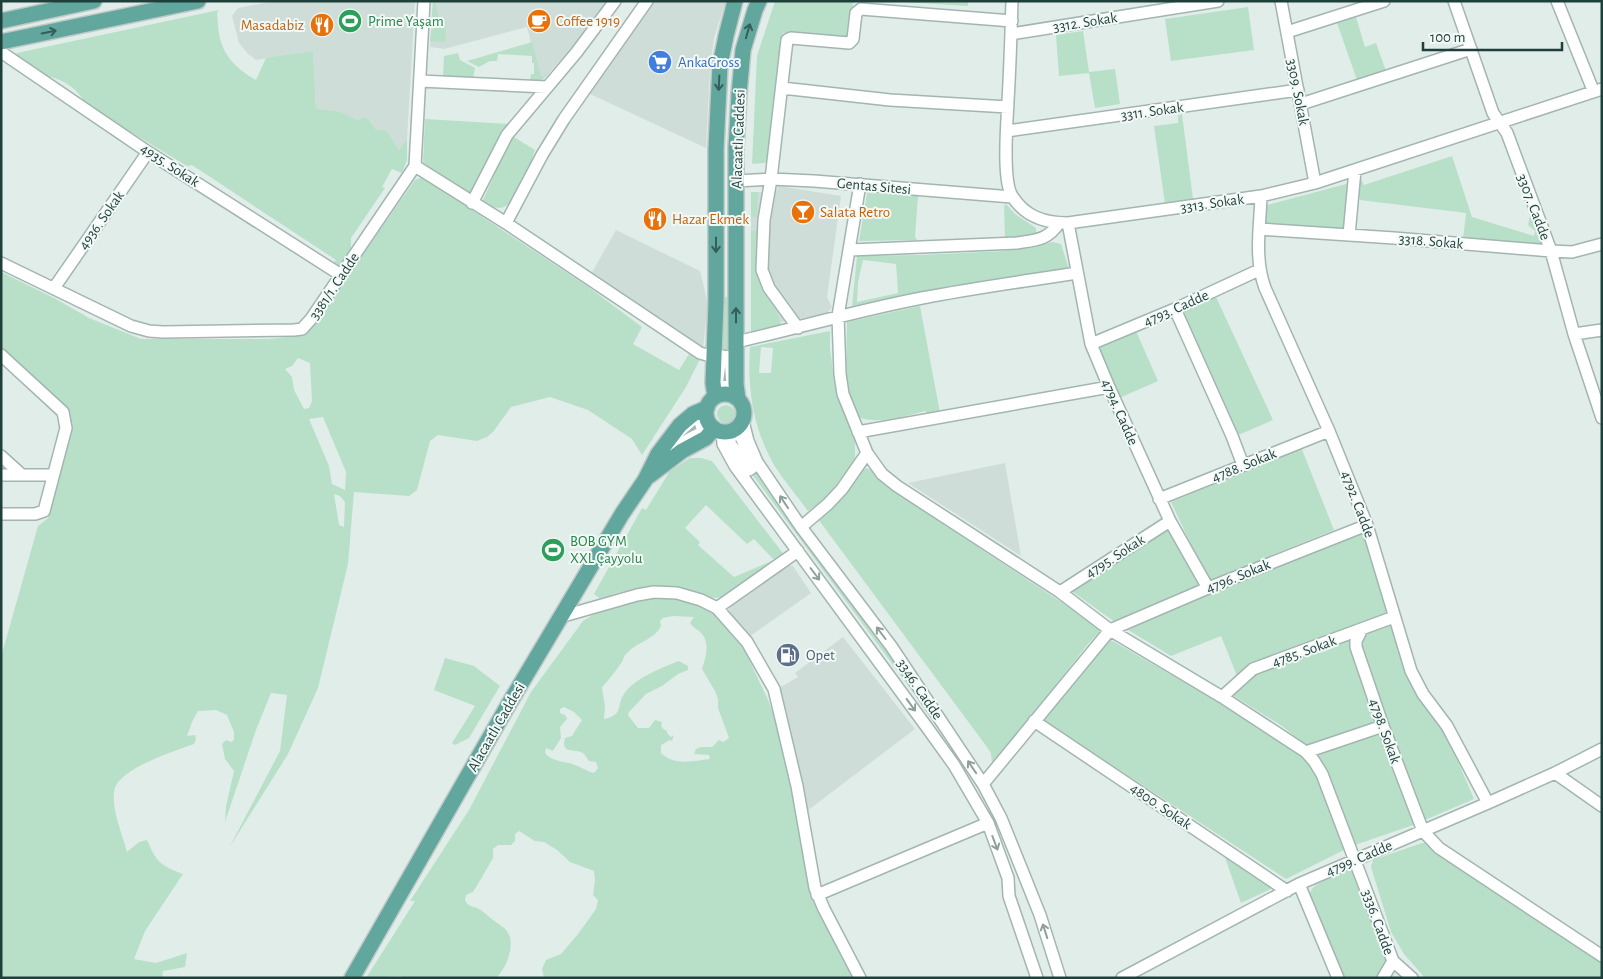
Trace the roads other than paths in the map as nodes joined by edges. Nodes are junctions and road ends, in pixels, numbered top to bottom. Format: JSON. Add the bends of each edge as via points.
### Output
{"nodes":[{"id":1,"x":94,"y":1,"type":"edge"},
{"id":2,"x":198,"y":1,"type":"edge"},
{"id":3,"x":424,"y":1,"type":"edge"},
{"id":4,"x":615,"y":1,"type":"edge"},
{"id":5,"x":647,"y":1,"type":"edge"},
{"id":6,"x":736,"y":1,"type":"edge"},
{"id":7,"x":759,"y":1,"type":"edge"},
{"id":8,"x":1012,"y":1,"type":"edge"},
{"id":9,"x":1218,"y":1,"type":"edge"},
{"id":10,"x":1281,"y":1,"type":"edge"},
{"id":11,"x":1384,"y":1,"type":"edge"},
{"id":12,"x":1454,"y":1,"type":"edge"},
{"id":13,"x":1557,"y":1,"type":"edge"},
{"id":14,"x":1,"y":21,"type":"edge"},
{"id":15,"x":1012,"y":21,"type":"junction"},
{"id":16,"x":1287,"y":32,"type":"junction"},
{"id":17,"x":1011,"y":34,"type":"junction"},
{"id":18,"x":1,"y":42,"type":"edge"},
{"id":19,"x":1471,"y":49,"type":"junction"},
{"id":20,"x":1,"y":52,"type":"edge"},
{"id":21,"x":420,"y":81,"type":"junction"},
{"id":22,"x":547,"y":87,"type":"junction"},
{"id":23,"x":782,"y":88,"type":"junction"},
{"id":24,"x":1298,"y":90,"type":"junction"},
{"id":25,"x":1597,"y":90,"type":"edge"},
{"id":26,"x":1301,"y":104,"type":"junction"},
{"id":27,"x":1008,"y":107,"type":"junction"},
{"id":28,"x":1500,"y":123,"type":"junction"},
{"id":29,"x":1007,"y":132,"type":"junction"},
{"id":30,"x":148,"y":152,"type":"junction"},
{"id":31,"x":415,"y":166,"type":"junction"},
{"id":32,"x":1355,"y":170,"type":"junction"},
{"id":33,"x":771,"y":179,"type":"junction"},
{"id":34,"x":736,"y":181,"type":"junction"},
{"id":35,"x":1315,"y":183,"type":"junction"},
{"id":36,"x":860,"y":184,"type":"junction"},
{"id":37,"x":1261,"y":196,"type":"junction"},
{"id":38,"x":1012,"y":197,"type":"junction"},
{"id":39,"x":472,"y":203,"type":"junction"},
{"id":40,"x":506,"y":223,"type":"junction"},
{"id":41,"x":1064,"y":223,"type":"junction"},
{"id":42,"x":1260,"y":229,"type":"junction"},
{"id":43,"x":1349,"y":235,"type":"junction"},
{"id":44,"x":1602,"y":244,"type":"edge"},
{"id":45,"x":850,"y":250,"type":"junction"},
{"id":46,"x":1551,"y":251,"type":"junction"},
{"id":47,"x":1,"y":263,"type":"edge"},
{"id":48,"x":1260,"y":270,"type":"junction"},
{"id":49,"x":1077,"y":273,"type":"junction"},
{"id":50,"x":341,"y":275,"type":"junction"},
{"id":51,"x":54,"y":288,"type":"junction"},
{"id":52,"x":1175,"y":309,"type":"junction"},
{"id":53,"x":838,"y":316,"type":"junction"},
{"id":54,"x":798,"y":328,"type":"junction"},
{"id":55,"x":1602,"y":330,"type":"edge"},
{"id":56,"x":1574,"y":334,"type":"junction"},
{"id":57,"x":736,"y":342,"type":"junction"},
{"id":58,"x":1091,"y":344,"type":"junction"},
{"id":59,"x":1,"y":356,"type":"edge"},
{"id":60,"x":714,"y":357,"type":"junction"},
{"id":61,"x":1109,"y":387,"type":"junction"},
{"id":62,"x":738,"y":399,"type":"junction"},
{"id":63,"x":709,"y":402,"type":"junction"},
{"id":64,"x":1602,"y":418,"type":"edge"},
{"id":65,"x":742,"y":422,"type":"junction"},
{"id":66,"x":1329,"y":431,"type":"junction"},
{"id":67,"x":858,"y":432,"type":"junction"},
{"id":68,"x":721,"y":433,"type":"junction"},
{"id":69,"x":867,"y":453,"type":"junction"},
{"id":70,"x":1,"y":456,"type":"edge"},
{"id":71,"x":1243,"y":465,"type":"junction"},
{"id":72,"x":1,"y":475,"type":"edge"},
{"id":73,"x":22,"y":475,"type":"junction"},
{"id":74,"x":53,"y":475,"type":"junction"},
{"id":75,"x":645,"y":480,"type":"junction"},
{"id":76,"x":1160,"y":499,"type":"junction"},
{"id":77,"x":1,"y":514,"type":"edge"},
{"id":78,"x":1170,"y":520,"type":"junction"},
{"id":79,"x":1367,"y":525,"type":"junction"},
{"id":80,"x":801,"y":527,"type":"junction"},
{"id":81,"x":798,"y":551,"type":"junction"},
{"id":82,"x":1208,"y":588,"type":"junction"},
{"id":83,"x":1060,"y":592,"type":"junction"},
{"id":84,"x":717,"y":608,"type":"junction"},
{"id":85,"x":560,"y":617,"type":"junction"},
{"id":86,"x":1394,"y":617,"type":"junction"},
{"id":87,"x":1362,"y":629,"type":"junction"},
{"id":88,"x":1110,"y":630,"type":"junction"},
{"id":89,"x":1222,"y":697,"type":"junction"},
{"id":90,"x":1034,"y":721,"type":"junction"},
{"id":91,"x":1382,"y":726,"type":"junction"},
{"id":92,"x":1602,"y":750,"type":"edge"},
{"id":93,"x":1306,"y":752,"type":"junction"},
{"id":94,"x":1555,"y":773,"type":"junction"},
{"id":95,"x":983,"y":784,"type":"junction"},
{"id":96,"x":1488,"y":803,"type":"junction"},
{"id":97,"x":1602,"y":806,"type":"edge"},
{"id":98,"x":988,"y":823,"type":"junction"},
{"id":99,"x":1423,"y":831,"type":"junction"},
{"id":100,"x":1355,"y":859,"type":"junction"},
{"id":101,"x":1298,"y":884,"type":"junction"},
{"id":102,"x":1287,"y":891,"type":"junction"},
{"id":103,"x":817,"y":895,"type":"junction"},
{"id":104,"x":1602,"y":956,"type":"edge"},
{"id":105,"x":1393,"y":961,"type":"junction"},
{"id":106,"x":352,"y":978,"type":"edge"},
{"id":107,"x":860,"y":978,"type":"edge"},
{"id":108,"x":1037,"y":978,"type":"edge"},
{"id":109,"x":1060,"y":978,"type":"edge"},
{"id":110,"x":1122,"y":978,"type":"edge"},
{"id":111,"x":1338,"y":978,"type":"edge"},
{"id":112,"x":1383,"y":978,"type":"edge"},
{"id":113,"x":1412,"y":978,"type":"edge"}],
"edges":[{"from":1,"to":14,"type":"main road"},
{"from":18,"to":2,"type":"main road","one_way":true},
{"from":3,"to":21,"type":"street"},
{"from":4,"to":22,"type":"street"},
{"from":5,"to":40,"type":"street","via":[[564,119]]},
{"from":6,"to":60,"type":"main road","name":"Alacaatlı Caddesi","one_way":true,"via":[[720,66]]},
{"from":34,"to":7,"type":"main road","name":"Alacaatlı Caddesi","one_way":true,"via":[[740,70]]},
{"from":8,"to":15,"type":"street"},
{"from":9,"to":17,"type":"street","name":"3312. Sokak"},
{"from":10,"to":16,"type":"street","name":"3309. Sokak"},
{"from":11,"to":16,"type":"street"},
{"from":12,"to":19,"type":"street","name":"3307. Cadde"},
{"from":13,"to":25,"type":"street"},
{"from":15,"to":17,"type":"street"},
{"from":15,"to":23,"type":"street","via":[[858,9],[849,43],[788,38]]},
{"from":16,"to":24,"type":"street","name":"3309. Sokak"},
{"from":17,"to":27,"type":"street"},
{"from":19,"to":26,"type":"street"},
{"from":19,"to":28,"type":"street","name":"3307. Cadde","via":[[1493,113]]},
{"from":20,"to":30,"type":"street","name":"4935. Sokak"},
{"from":21,"to":22,"type":"street"},
{"from":21,"to":31,"type":"street"},
{"from":22,"to":39,"type":"street","via":[[508,135]]},
{"from":23,"to":27,"type":"street","via":[[890,100]]},
{"from":23,"to":33,"type":"street"},
{"from":24,"to":26,"type":"street","name":"3309. Sokak"},
{"from":24,"to":29,"type":"street","name":"3311. Sokak"},
{"from":25,"to":28,"type":"street","name":"3313. Sokak"},
{"from":26,"to":35,"type":"street","name":"3309. Sokak"},
{"from":27,"to":29,"type":"street"},
{"from":28,"to":32,"type":"street","name":"3313. Sokak"},
{"from":28,"to":46,"type":"street","name":"3307. Cadde","via":[[1507,133]]},
{"from":29,"to":38,"type":"street","via":[[1006,154]]},
{"from":30,"to":50,"type":"street","name":"4935. Sokak"},
{"from":30,"to":51,"type":"street","name":"4936. Sokak"},
{"from":31,"to":39,"type":"street"},
{"from":31,"to":50,"type":"street","name":"3381/1. Cadde"},
{"from":32,"to":35,"type":"street","name":"3313. Sokak"},
{"from":32,"to":43,"type":"street"},
{"from":33,"to":34,"type":"street","name":"Gentas Sitesi"},
{"from":33,"to":36,"type":"street","name":"Gentas Sitesi"},
{"from":33,"to":54,"type":"street","via":[[764,220],[762,270],[769,288]]},
{"from":57,"to":34,"type":"main road","name":"Alacaatlı Caddesi","one_way":true},
{"from":35,"to":37,"type":"street","name":"3313. Sokak"},
{"from":36,"to":38,"type":"street","name":"Gentas Sitesi"},
{"from":36,"to":45,"type":"street"},
{"from":37,"to":41,"type":"street","name":"3313. Sokak"},
{"from":37,"to":42,"type":"street","name":"4792. Cadde"},
{"from":38,"to":41,"type":"street","name":"3313. Sokak","via":[[1026,212],[1041,220]]},
{"from":39,"to":40,"type":"street"},
{"from":40,"to":60,"type":"street","via":[[700,353]]},
{"from":41,"to":45,"type":"street","via":[[1044,238],[1017,243]]},
{"from":41,"to":49,"type":"street","name":"4794. Cadde"},
{"from":42,"to":43,"type":"street","name":"3318. Sokak"},
{"from":42,"to":48,"type":"street","name":"4792. Cadde"},
{"from":43,"to":46,"type":"street","name":"3318. Sokak"},
{"from":44,"to":46,"type":"street","name":"3318. Sokak","via":[[1572,252]]},
{"from":45,"to":53,"type":"street"},
{"from":46,"to":56,"type":"street","name":"3307. Cadde"},
{"from":47,"to":51,"type":"street","name":"3381/1. Cadde"},
{"from":48,"to":52,"type":"street","name":"4793. Cadde"},
{"from":48,"to":66,"type":"street","name":"4792. Cadde"},
{"from":49,"to":53,"type":"street","via":[[923,298]]},
{"from":49,"to":58,"type":"street","name":"4794. Cadde"},
{"from":50,"to":51,"type":"street","name":"3381/1. Cadde","via":[[307,324],[294,330],[149,331],[131,326]]},
{"from":52,"to":58,"type":"street","name":"4793. Cadde"},
{"from":52,"to":71,"type":"street"},
{"from":53,"to":54,"type":"street"},
{"from":53,"to":67,"type":"street","via":[[843,394]]},
{"from":54,"to":57,"type":"street"},
{"from":55,"to":56,"type":"street"},
{"from":56,"to":64,"type":"street","name":"3307. Cadde"},
{"from":57,"to":62,"type":"main road","name":"Alacaatlı Caddesi"},
{"from":58,"to":61,"type":"street","name":"4794. Cadde"},
{"from":59,"to":74,"type":"street","via":[[63,412],[66,428]]},
{"from":60,"to":63,"type":"main road","name":"Alacaatlı Caddesi"},
{"from":61,"to":67,"type":"street"},
{"from":61,"to":76,"type":"street","name":"4794. Cadde"},
{"from":62,"to":63,"type":"main road","via":[[726,394]]},
{"from":62,"to":65,"type":"main road","via":[[744,408]]},
{"from":63,"to":63,"type":"street","via":[[703,432],[675,447],[658,465],[655,463],[678,433]]},
{"from":63,"to":68,"type":"main road","via":[[707,418]]},
{"from":63,"to":75,"type":"main road","name":"Alacaatlı Caddesi","via":[[668,438]]},
{"from":65,"to":68,"type":"main road","via":[[732,431]]},
{"from":80,"to":65,"type":"street","name":"3346. Cadde","one_way":true,"via":[[757,462]]},
{"from":66,"to":71,"type":"street","name":"4788. Sokak"},
{"from":66,"to":79,"type":"street","name":"4792. Cadde"},
{"from":67,"to":69,"type":"street"},
{"from":68,"to":75,"type":"main road","name":"Alacaatlı Caddesi","via":[[682,451]]},
{"from":68,"to":81,"type":"street","name":"3346. Cadde","via":[[729,456]]},
{"from":69,"to":80,"type":"street","via":[[842,489]]},
{"from":69,"to":83,"type":"street","via":[[882,474],[897,486]]},
{"from":70,"to":73,"type":"street"},
{"from":71,"to":76,"type":"street","name":"4788. Sokak"},
{"from":72,"to":73,"type":"street"},
{"from":73,"to":74,"type":"street"},
{"from":74,"to":77,"type":"street","via":[[44,511]]},
{"from":75,"to":85,"type":"main road","name":"Alacaatlı Caddesi"},
{"from":76,"to":78,"type":"street","name":"4794. Cadde"},
{"from":78,"to":82,"type":"street","name":"4794. Cadde"},
{"from":78,"to":83,"type":"street","name":"4795. Sokak"},
{"from":79,"to":82,"type":"street","name":"4796. Sokak"},
{"from":79,"to":86,"type":"street","name":"4792. Cadde"},
{"from":95,"to":80,"type":"street","name":"3346. Cadde","one_way":true,"via":[[891,646]]},
{"from":81,"to":84,"type":"street"},
{"from":81,"to":98,"type":"street","name":"3346. Cadde","one_way":true,"via":[[943,750]]},
{"from":82,"to":88,"type":"street","name":"4796. Sokak"},
{"from":83,"to":88,"type":"street"},
{"from":84,"to":85,"type":"street","via":[[677,593],[654,592],[620,598]]},
{"from":84,"to":103,"type":"street","via":[[747,642],[774,689],[797,786]]},
{"from":85,"to":106,"type":"main road","name":"Alacaatlı Caddesi"},
{"from":86,"to":87,"type":"street","name":"4785. Sokak"},
{"from":86,"to":96,"type":"street","name":"4792. Cadde","via":[[1411,671],[1423,694],[1447,726]]},
{"from":87,"to":89,"type":"street","name":"4785. Sokak","via":[[1253,670]]},
{"from":87,"to":91,"type":"street","name":"4798. Sokak","via":[[1356,647]]},
{"from":88,"to":89,"type":"street"},
{"from":88,"to":90,"type":"street"},
{"from":89,"to":93,"type":"street"},
{"from":90,"to":95,"type":"street"},
{"from":90,"to":102,"type":"street","name":"4800. Sokak"},
{"from":91,"to":93,"type":"street"},
{"from":91,"to":99,"type":"street","name":"4798. Sokak"},
{"from":92,"to":94,"type":"street","name":"4799. Cadde"},
{"from":93,"to":100,"type":"street","name":"3336. Cadde","via":[[1322,774]]},
{"from":94,"to":96,"type":"street","name":"4799. Cadde"},
{"from":94,"to":97,"type":"street"},
{"from":109,"to":95,"type":"street","name":"3346. Cadde","one_way":true,"via":[[1029,888],[1001,818]]},
{"from":96,"to":99,"type":"street","name":"4799. Cadde"},
{"from":98,"to":103,"type":"street"},
{"from":98,"to":108,"type":"street","name":"3346. Cadde","one_way":true},
{"from":99,"to":100,"type":"street","name":"4799. Cadde"},
{"from":99,"to":104,"type":"street","via":[[1439,848]]},
{"from":100,"to":101,"type":"street","name":"4799. Cadde"},
{"from":100,"to":105,"type":"street","name":"3336. Cadde"},
{"from":101,"to":102,"type":"street","name":"4799. Cadde"},
{"from":101,"to":111,"type":"street"},
{"from":102,"to":110,"type":"street","name":"4799. Cadde"},
{"from":103,"to":107,"type":"street"},
{"from":105,"to":112,"type":"street"},
{"from":105,"to":113,"type":"street","name":"3336. Cadde"}]}
